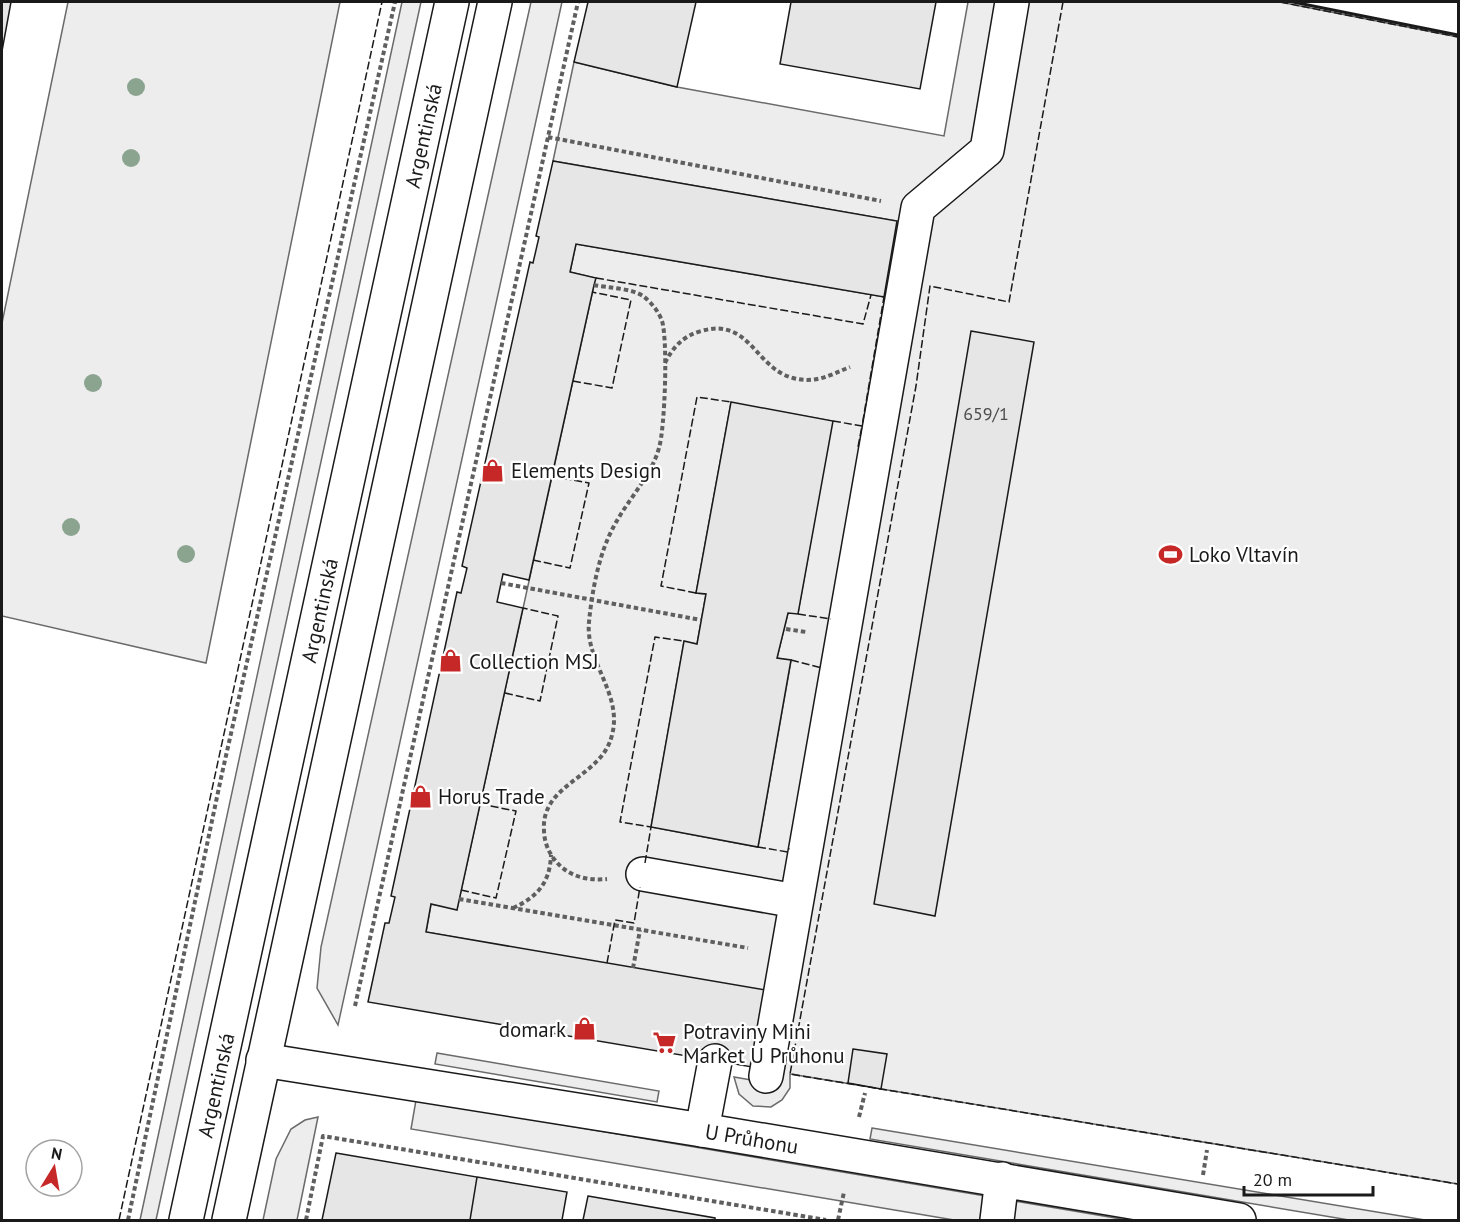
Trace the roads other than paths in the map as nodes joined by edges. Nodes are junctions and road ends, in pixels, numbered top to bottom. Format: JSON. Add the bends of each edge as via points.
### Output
{"nodes":[{"id":1,"x":452,"y":2,"type":"edge"},
{"id":2,"x":495,"y":2,"type":"edge"},
{"id":3,"x":1012,"y":2,"type":"edge"},
{"id":4,"x":643,"y":874,"type":"road end"},
{"id":5,"x":796,"y":901,"type":"junction"},
{"id":6,"x":263,"y":1060,"type":"junction"},
{"id":7,"x":715,"y":1061,"type":"dead end"},
{"id":8,"x":766,"y":1076,"type":"dead end"},
{"id":9,"x":702,"y":1130,"type":"junction"},
{"id":10,"x":1002,"y":1179,"type":"junction"},
{"id":11,"x":186,"y":1221,"type":"edge"},
{"id":12,"x":229,"y":1221,"type":"edge"},
{"id":13,"x":996,"y":1221,"type":"edge"},
{"id":14,"x":1239,"y":1221,"type":"edge"}],
"edges":[{"from":1,"to":11,"type":"main road","name":"Argentinská"},
{"from":2,"to":6,"type":"main road","name":"Argentinská"},
{"from":3,"to":5,"type":"main road","via":[[987,150],[918,208]]},
{"from":4,"to":5,"type":"main road"},
{"from":5,"to":8,"type":"main road"},
{"from":6,"to":9,"type":"main road","name":"U Průhonu"},
{"from":6,"to":12,"type":"main road","name":"Argentinská"},
{"from":7,"to":9,"type":"main road"},
{"from":9,"to":10,"type":"main road","name":"U Průhonu"},
{"from":10,"to":13,"type":"main road"},
{"from":10,"to":14,"type":"main road","name":"U Průhonu"}]}
